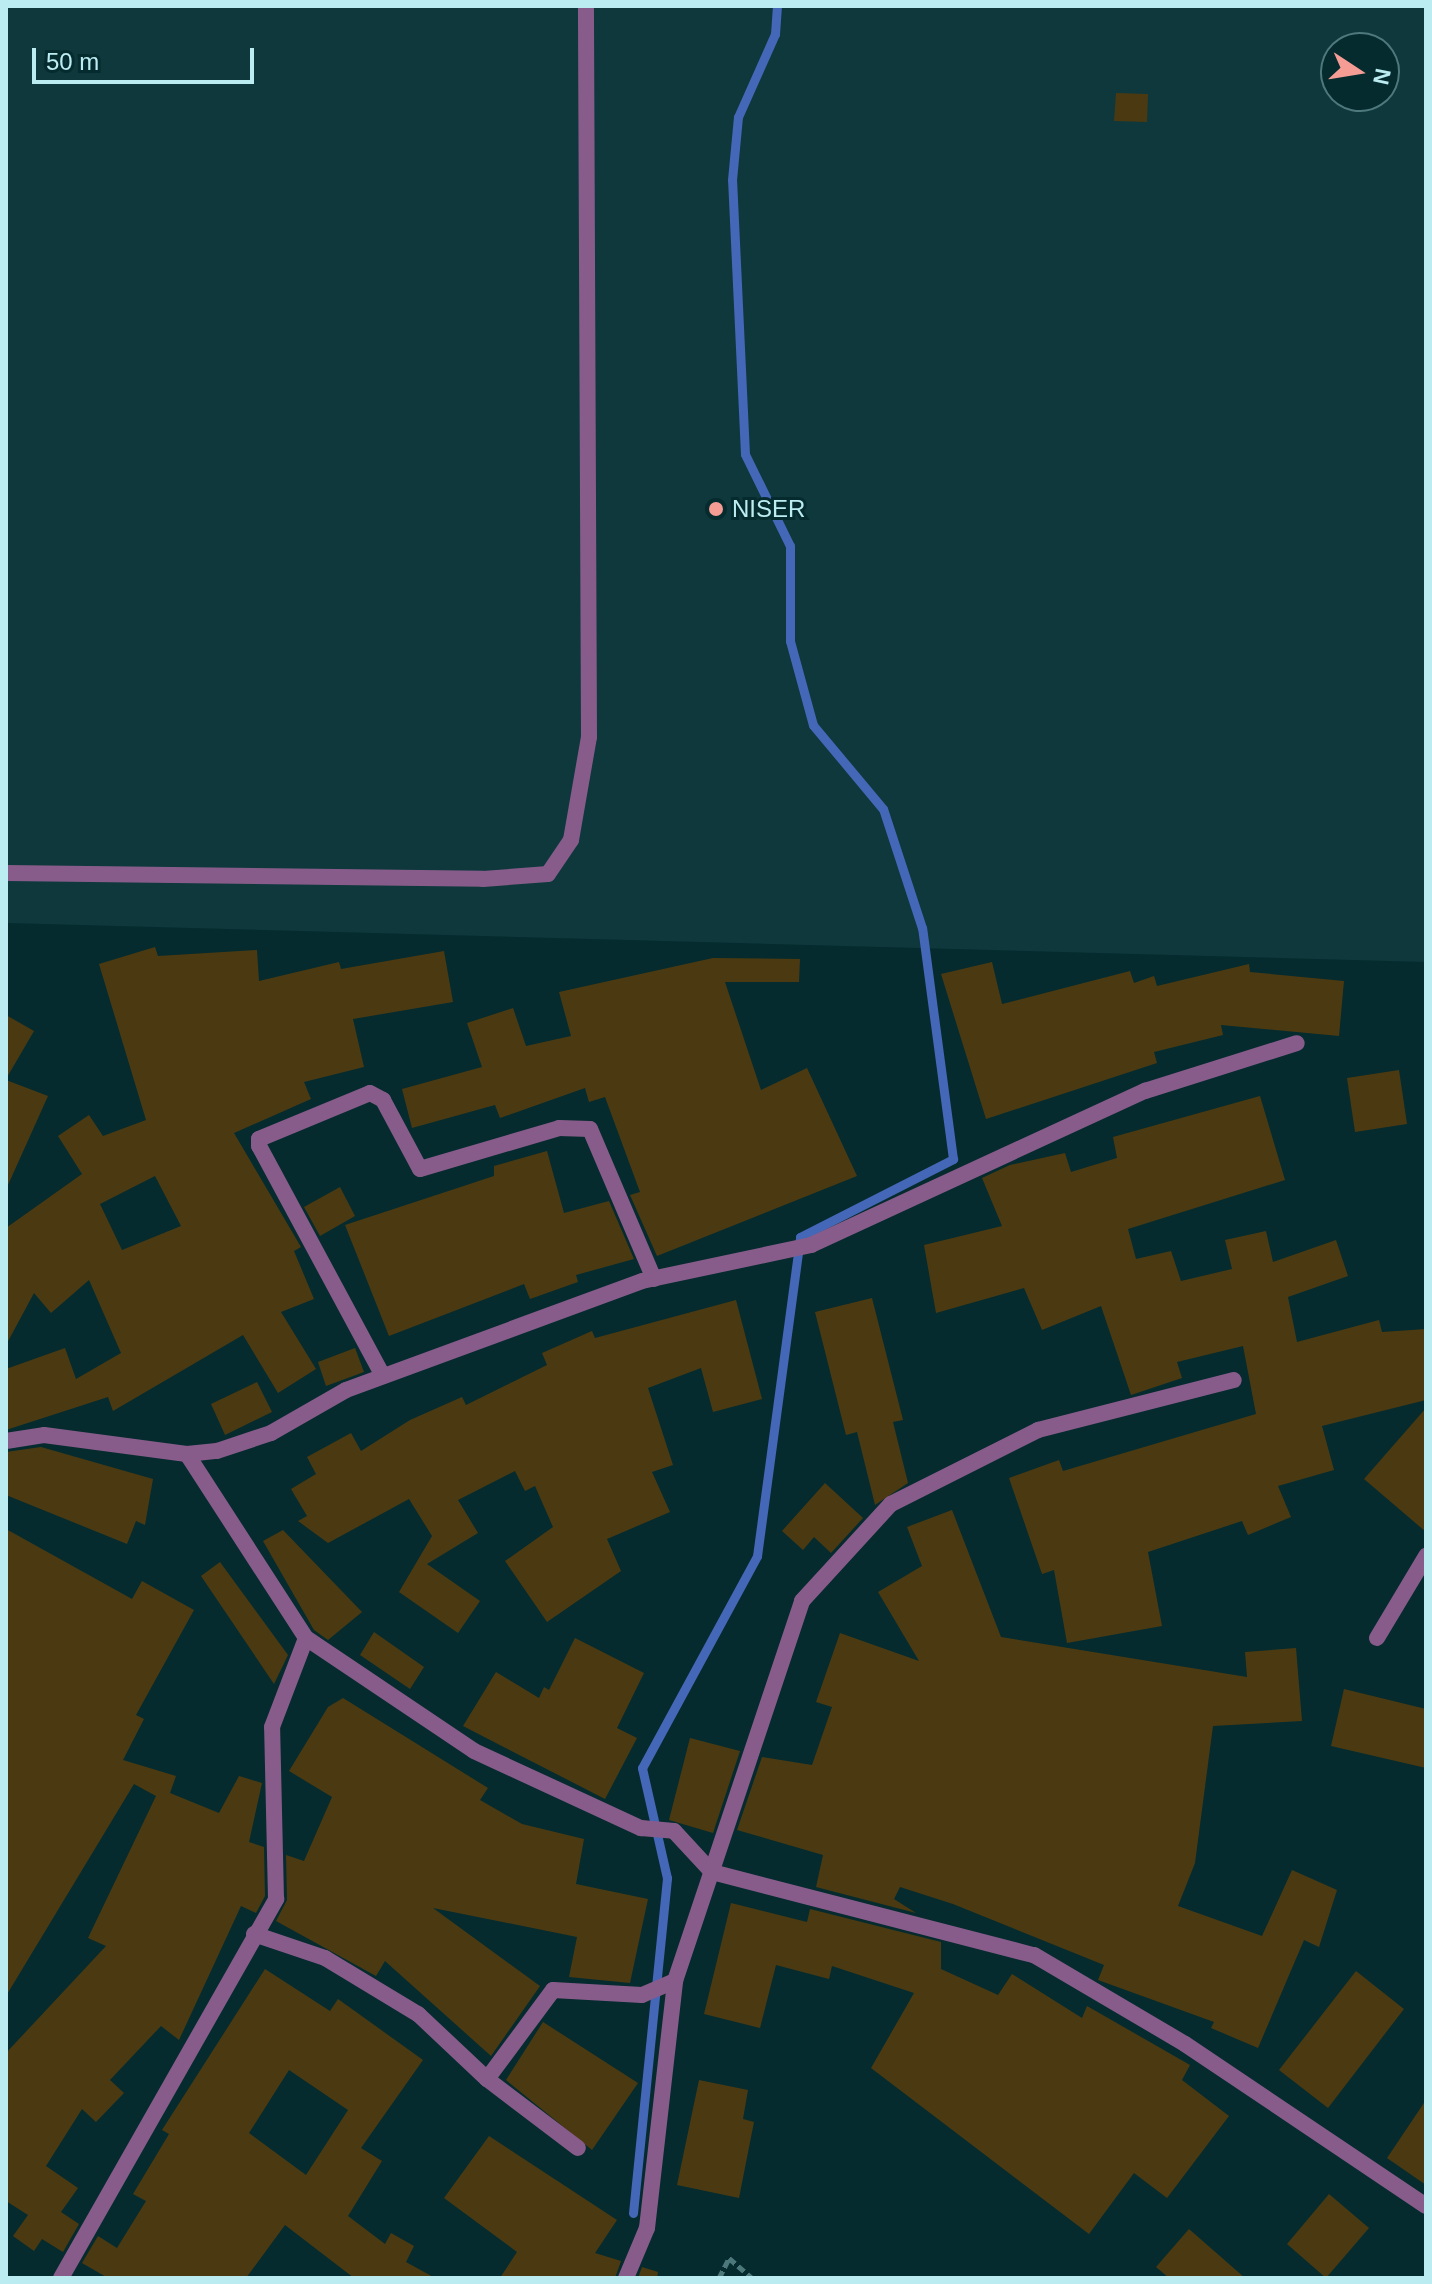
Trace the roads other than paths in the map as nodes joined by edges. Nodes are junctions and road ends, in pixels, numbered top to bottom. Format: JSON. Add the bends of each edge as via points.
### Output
{"nodes":[{"id":1,"x":586,"y":6,"type":"edge"},
{"id":2,"x":6,"y":873,"type":"edge"},
{"id":3,"x":1297,"y":1043,"type":"dead end"},
{"id":4,"x":654,"y":1279,"type":"junction"},
{"id":5,"x":383,"y":1376,"type":"junction"},
{"id":6,"x":1234,"y":1380,"type":"dead end"},
{"id":7,"x":6,"y":1441,"type":"edge"},
{"id":8,"x":187,"y":1454,"type":"junction"},
{"id":9,"x":1426,"y":1556,"type":"edge"},
{"id":10,"x":306,"y":1638,"type":"junction"},
{"id":11,"x":1377,"y":1638,"type":"dead end"},
{"id":12,"x":712,"y":1872,"type":"junction"},
{"id":13,"x":254,"y":1934,"type":"junction"},
{"id":14,"x":670,"y":1982,"type":"junction"},
{"id":15,"x":487,"y":2079,"type":"junction"},
{"id":16,"x":578,"y":2148,"type":"dead end"},
{"id":17,"x":1426,"y":2206,"type":"edge"},
{"id":18,"x":61,"y":2278,"type":"edge"},
{"id":19,"x":626,"y":2278,"type":"edge"}],
"edges":[{"from":1,"to":2,"type":"street","via":[[589,737],[571,840],[548,874],[483,879]]},
{"from":3,"to":4,"type":"street","via":[[1145,1091],[811,1245]]},
{"from":4,"to":5,"type":"street"},
{"from":4,"to":5,"type":"street","via":[[602,1145],[584,1125],[420,1169],[383,1100],[370,1093],[259,1139],[259,1146]]},
{"from":5,"to":8,"type":"street","via":[[271,1433]]},
{"from":6,"to":12,"type":"street","via":[[1038,1430],[891,1504],[802,1601]]},
{"from":7,"to":8,"type":"street","via":[[44,1435]]},
{"from":8,"to":10,"type":"street"},
{"from":9,"to":11,"type":"street"},
{"from":10,"to":12,"type":"street","via":[[474,1751],[641,1828],[674,1831]]},
{"from":10,"to":13,"type":"street","via":[[272,1727],[276,1899]]},
{"from":12,"to":14,"type":"street"},
{"from":12,"to":17,"type":"street","via":[[1034,1955],[1185,2044]]},
{"from":13,"to":15,"type":"street","via":[[325,1958],[418,2014]]},
{"from":13,"to":18,"type":"street"},
{"from":14,"to":15,"type":"street","via":[[642,1995],[553,1990]]},
{"from":14,"to":19,"type":"street","via":[[647,2228]]},
{"from":15,"to":16,"type":"street"}]}
